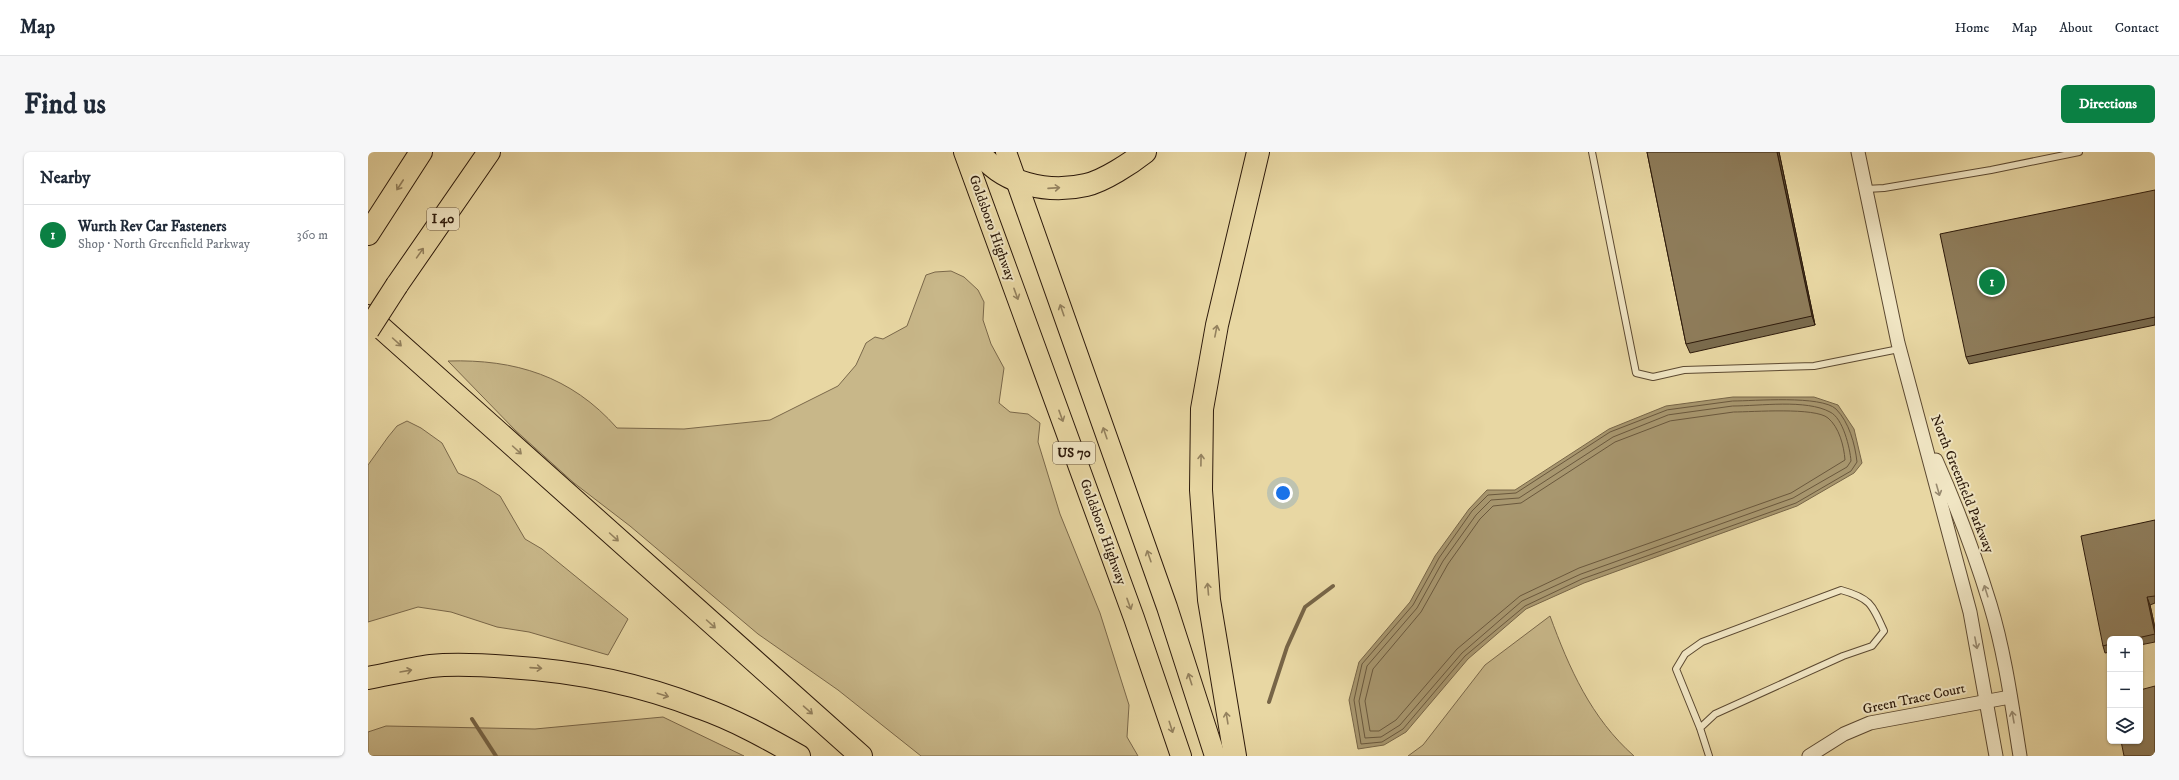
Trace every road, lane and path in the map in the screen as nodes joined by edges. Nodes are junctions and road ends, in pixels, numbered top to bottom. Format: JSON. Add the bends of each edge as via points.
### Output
{"nodes":[{"id":1,"x":422,"y":152,"type":"edge"},
{"id":2,"x":489,"y":152,"type":"edge"},
{"id":3,"x":964,"y":152,"type":"edge"},
{"id":4,"x":979,"y":152,"type":"edge"},
{"id":5,"x":1006,"y":152,"type":"edge"},
{"id":6,"x":1145,"y":152,"type":"edge"},
{"id":7,"x":1258,"y":152,"type":"edge"},
{"id":8,"x":1592,"y":152,"type":"edge"},
{"id":9,"x":1858,"y":152,"type":"edge"},
{"id":10,"x":2079,"y":152,"type":"edge"},
{"id":11,"x":1016,"y":180,"type":"junction"},
{"id":12,"x":1866,"y":189,"type":"junction"},
{"id":13,"x":368,"y":234,"type":"edge"},
{"id":14,"x":368,"y":316,"type":"edge"},
{"id":15,"x":368,"y":330,"type":"edge"},
{"id":16,"x":1899,"y":349,"type":"junction"},
{"id":17,"x":1916,"y":412,"type":"junction"},
{"id":18,"x":368,"y":678,"type":"edge"},
{"id":19,"x":2010,"y":697,"type":"junction"},
{"id":20,"x":1986,"y":701,"type":"junction"},
{"id":21,"x":1700,"y":728,"type":"junction"},
{"id":22,"x":799,"y":756,"type":"edge"},
{"id":23,"x":861,"y":756,"type":"edge"},
{"id":24,"x":1180,"y":756,"type":"edge"},
{"id":25,"x":1215,"y":756,"type":"edge"},
{"id":26,"x":1235,"y":756,"type":"edge"},
{"id":27,"x":1709,"y":756,"type":"edge"},
{"id":28,"x":1809,"y":756,"type":"edge"},
{"id":29,"x":1996,"y":756,"type":"edge"},
{"id":30,"x":2020,"y":756,"type":"edge"}],
"edges":[{"from":1,"to":13,"type":"highway","one_way":true},
{"from":15,"to":2,"type":"highway","number":"I 40","one_way":true,"bridge":true},
{"from":3,"to":24,"type":"main road","name":"Goldsboro Highway","number":"US 70","one_way":true,"via":[[1134,618]]},
{"from":4,"to":11,"type":"highway","via":[[999,173]]},
{"from":5,"to":11,"type":"main road","number":"US 70"},
{"from":11,"to":6,"type":"highway","one_way":true,"via":[[1048,189],[1087,185]]},
{"from":26,"to":7,"type":"highway","one_way":true,"via":[[1209,600],[1201,490],[1202,409],[1217,325]]},
{"from":8,"to":16,"type":"lane","via":[[1636,373],[1653,377],[1684,370],[1814,366]]},
{"from":9,"to":12,"type":"street","name":"North Greenfield Parkway"},
{"from":10,"to":12,"type":"lane","via":[[1991,170]]},
{"from":25,"to":11,"type":"main road","number":"US 70","one_way":true,"via":[[1167,607]]},
{"from":12,"to":16,"type":"street","name":"North Greenfield Parkway"},
{"from":14,"to":23,"type":"highway","one_way":true},
{"from":16,"to":17,"type":"street","name":"North Greenfield Parkway"},
{"from":19,"to":17,"type":"street","name":"North Greenfield Parkway","one_way":true,"via":[[1990,605],[1965,526]]},
{"from":17,"to":20,"type":"street","name":"North Greenfield Parkway","one_way":true,"via":[[1970,612]]},
{"from":18,"to":22,"type":"highway","one_way":true,"via":[[432,666],[490,666],[548,669],[604,679],[662,694],[702,708],[743,726]]},
{"from":19,"to":20,"type":"street","name":"Green Trace Court"},
{"from":30,"to":19,"type":"street","name":"North Greenfield Parkway","one_way":true},
{"from":20,"to":28,"type":"street","name":"Green Trace Court","via":[[1870,723],[1844,734]]},
{"from":20,"to":29,"type":"street","name":"North Greenfield Parkway"},
{"from":21,"to":21,"type":"lane","via":[[1715,714],[1843,656],[1872,646],[1884,631],[1873,606],[1858,595],[1841,590],[1702,642],[1685,654],[1676,669]]},
{"from":21,"to":27,"type":"lane"}]}
